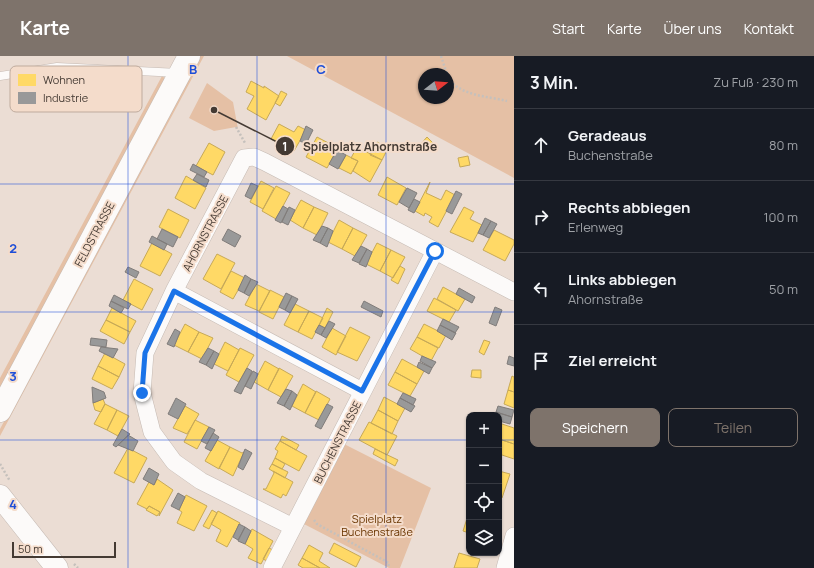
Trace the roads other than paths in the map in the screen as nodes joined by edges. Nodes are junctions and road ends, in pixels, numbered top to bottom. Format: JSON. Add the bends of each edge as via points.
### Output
{"nodes":[{"id":1,"x":184,"y":64,"type":"edge"},
{"id":2,"x":99,"y":66,"type":"edge"},
{"id":3,"x":10,"y":74,"type":"edge"},
{"id":4,"x":0,"y":76,"type":"edge"},
{"id":5,"x":435,"y":251,"type":"junction"},
{"id":6,"x":174,"y":291,"type":"junction"},
{"id":7,"x":514,"y":292,"type":"edge"},
{"id":8,"x":362,"y":391,"type":"junction"},
{"id":9,"x":0,"y":411,"type":"edge"},
{"id":10,"x":0,"y":496,"type":"edge"},
{"id":11,"x":293,"y":527,"type":"junction"},
{"id":12,"x":514,"y":536,"type":"edge"},
{"id":13,"x":57,"y":568,"type":"edge"},
{"id":14,"x":272,"y":568,"type":"edge"},
{"id":15,"x":505,"y":568,"type":"edge"}],
"edges":[{"from":1,"to":2,"type":"lane"},
{"from":1,"to":9,"type":"street","name":"FELDSTRASSE"},
{"from":3,"to":4,"type":"lane"},
{"from":5,"to":6,"type":"street","name":"AHORNSTRASSE","via":[[265,162],[254,157],[244,158]]},
{"from":5,"to":7,"type":"street","name":"AHORNSTRASSE"},
{"from":5,"to":8,"type":"street","name":"BUCHENSTRASSE"},
{"from":6,"to":8,"type":"street"},
{"from":6,"to":11,"type":"street","name":"AHORNSTRASSE","via":[[145,353],[142,393],[152,432],[174,462],[201,481]]},
{"from":8,"to":11,"type":"street","name":"BUCHENSTRASSE"},
{"from":10,"to":13,"type":"street"},
{"from":11,"to":14,"type":"street","name":"BUCHENSTRASSE"},
{"from":12,"to":15,"type":"street"}]}
